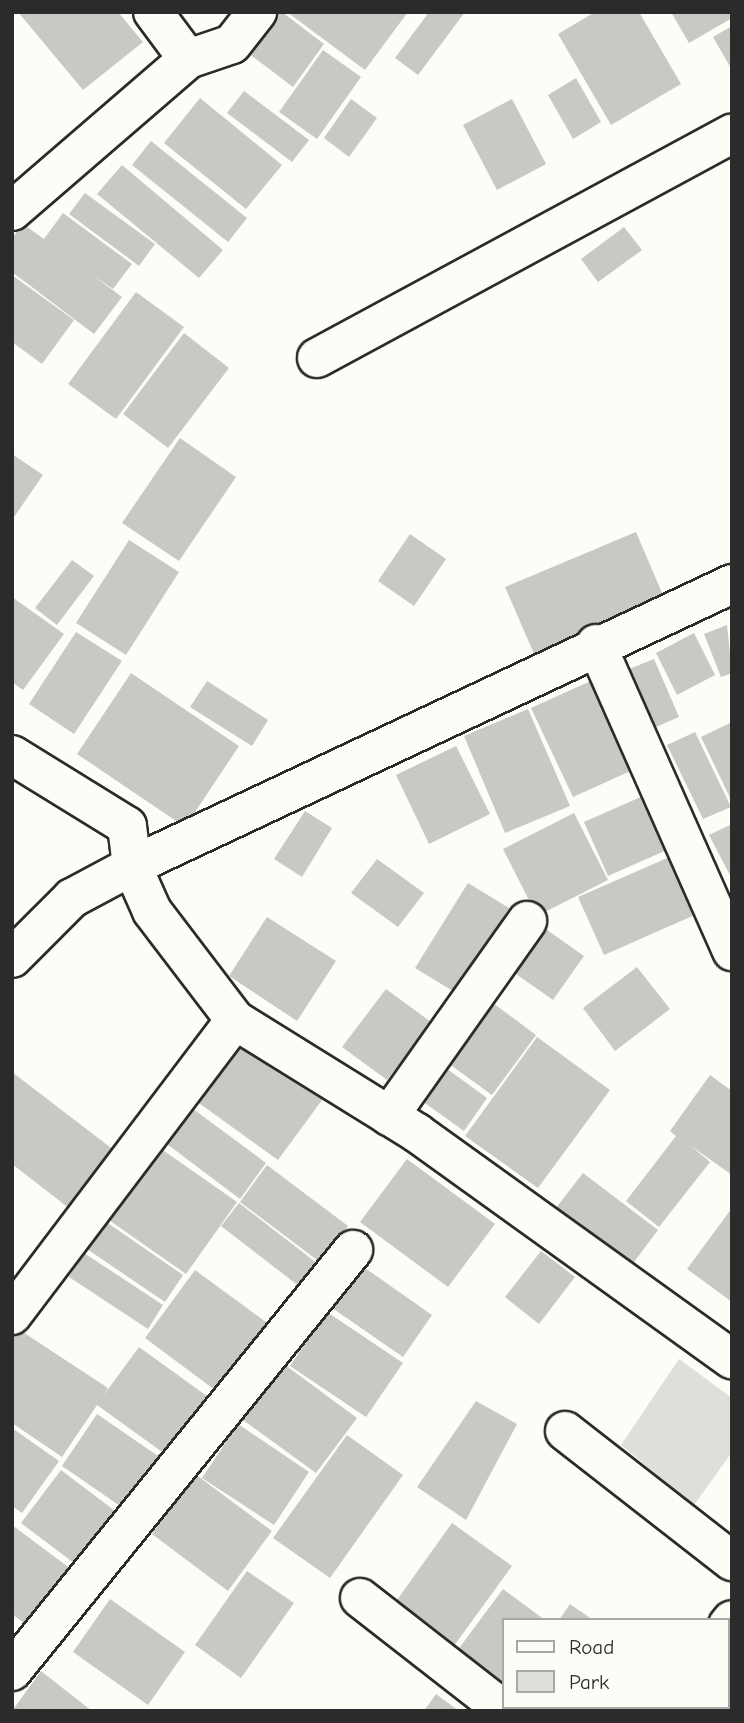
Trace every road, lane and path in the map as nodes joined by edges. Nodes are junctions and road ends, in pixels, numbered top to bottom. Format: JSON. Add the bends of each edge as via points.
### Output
{"nodes":[{"id":1,"x":153,"y":12,"type":"edge"},
{"id":2,"x":257,"y":12,"type":"edge"},
{"id":3,"x":188,"y":59,"type":"junction"},
{"id":4,"x":732,"y":134,"type":"edge"},
{"id":5,"x":12,"y":211,"type":"edge"},
{"id":6,"x":317,"y":358,"type":"dead end"},
{"id":7,"x":732,"y":584,"type":"edge"},
{"id":8,"x":596,"y":644,"type":"junction"},
{"id":9,"x":12,"y":755,"type":"edge"},
{"id":10,"x":132,"y":866,"type":"junction"},
{"id":11,"x":527,"y":921,"type":"dead end"},
{"id":12,"x":728,"y":930,"type":"edge"},
{"id":13,"x":12,"y":958,"type":"edge"},
{"id":14,"x":234,"y":1020,"type":"junction"},
{"id":15,"x":389,"y":1116,"type":"junction"},
{"id":16,"x":353,"y":1250,"type":"dead end"},
{"id":17,"x":19,"y":1291,"type":"edge"},
{"id":18,"x":732,"y":1359,"type":"edge"},
{"id":19,"x":565,"y":1431,"type":"dead end"},
{"id":20,"x":732,"y":1560,"type":"edge"},
{"id":21,"x":360,"y":1598,"type":"dead end"},
{"id":22,"x":12,"y":1671,"type":"edge"},
{"id":23,"x":505,"y":1711,"type":"edge"}],
"edges":[{"from":1,"to":3,"type":"street"},
{"from":2,"to":3,"type":"street","via":[[232,44]]},
{"from":3,"to":5,"type":"street"},
{"from":4,"to":6,"type":"street"},
{"from":7,"to":8,"type":"street"},
{"from":8,"to":10,"type":"street"},
{"from":8,"to":12,"type":"street"},
{"from":9,"to":10,"type":"street","via":[[127,826]]},
{"from":10,"to":13,"type":"street","via":[[72,898]]},
{"from":10,"to":14,"type":"street","via":[[152,911]]},
{"from":11,"to":15,"type":"street"},
{"from":14,"to":15,"type":"street"},
{"from":14,"to":17,"type":"street"},
{"from":15,"to":18,"type":"street"},
{"from":16,"to":22,"type":"street"},
{"from":19,"to":20,"type":"street"},
{"from":21,"to":23,"type":"street"}]}
